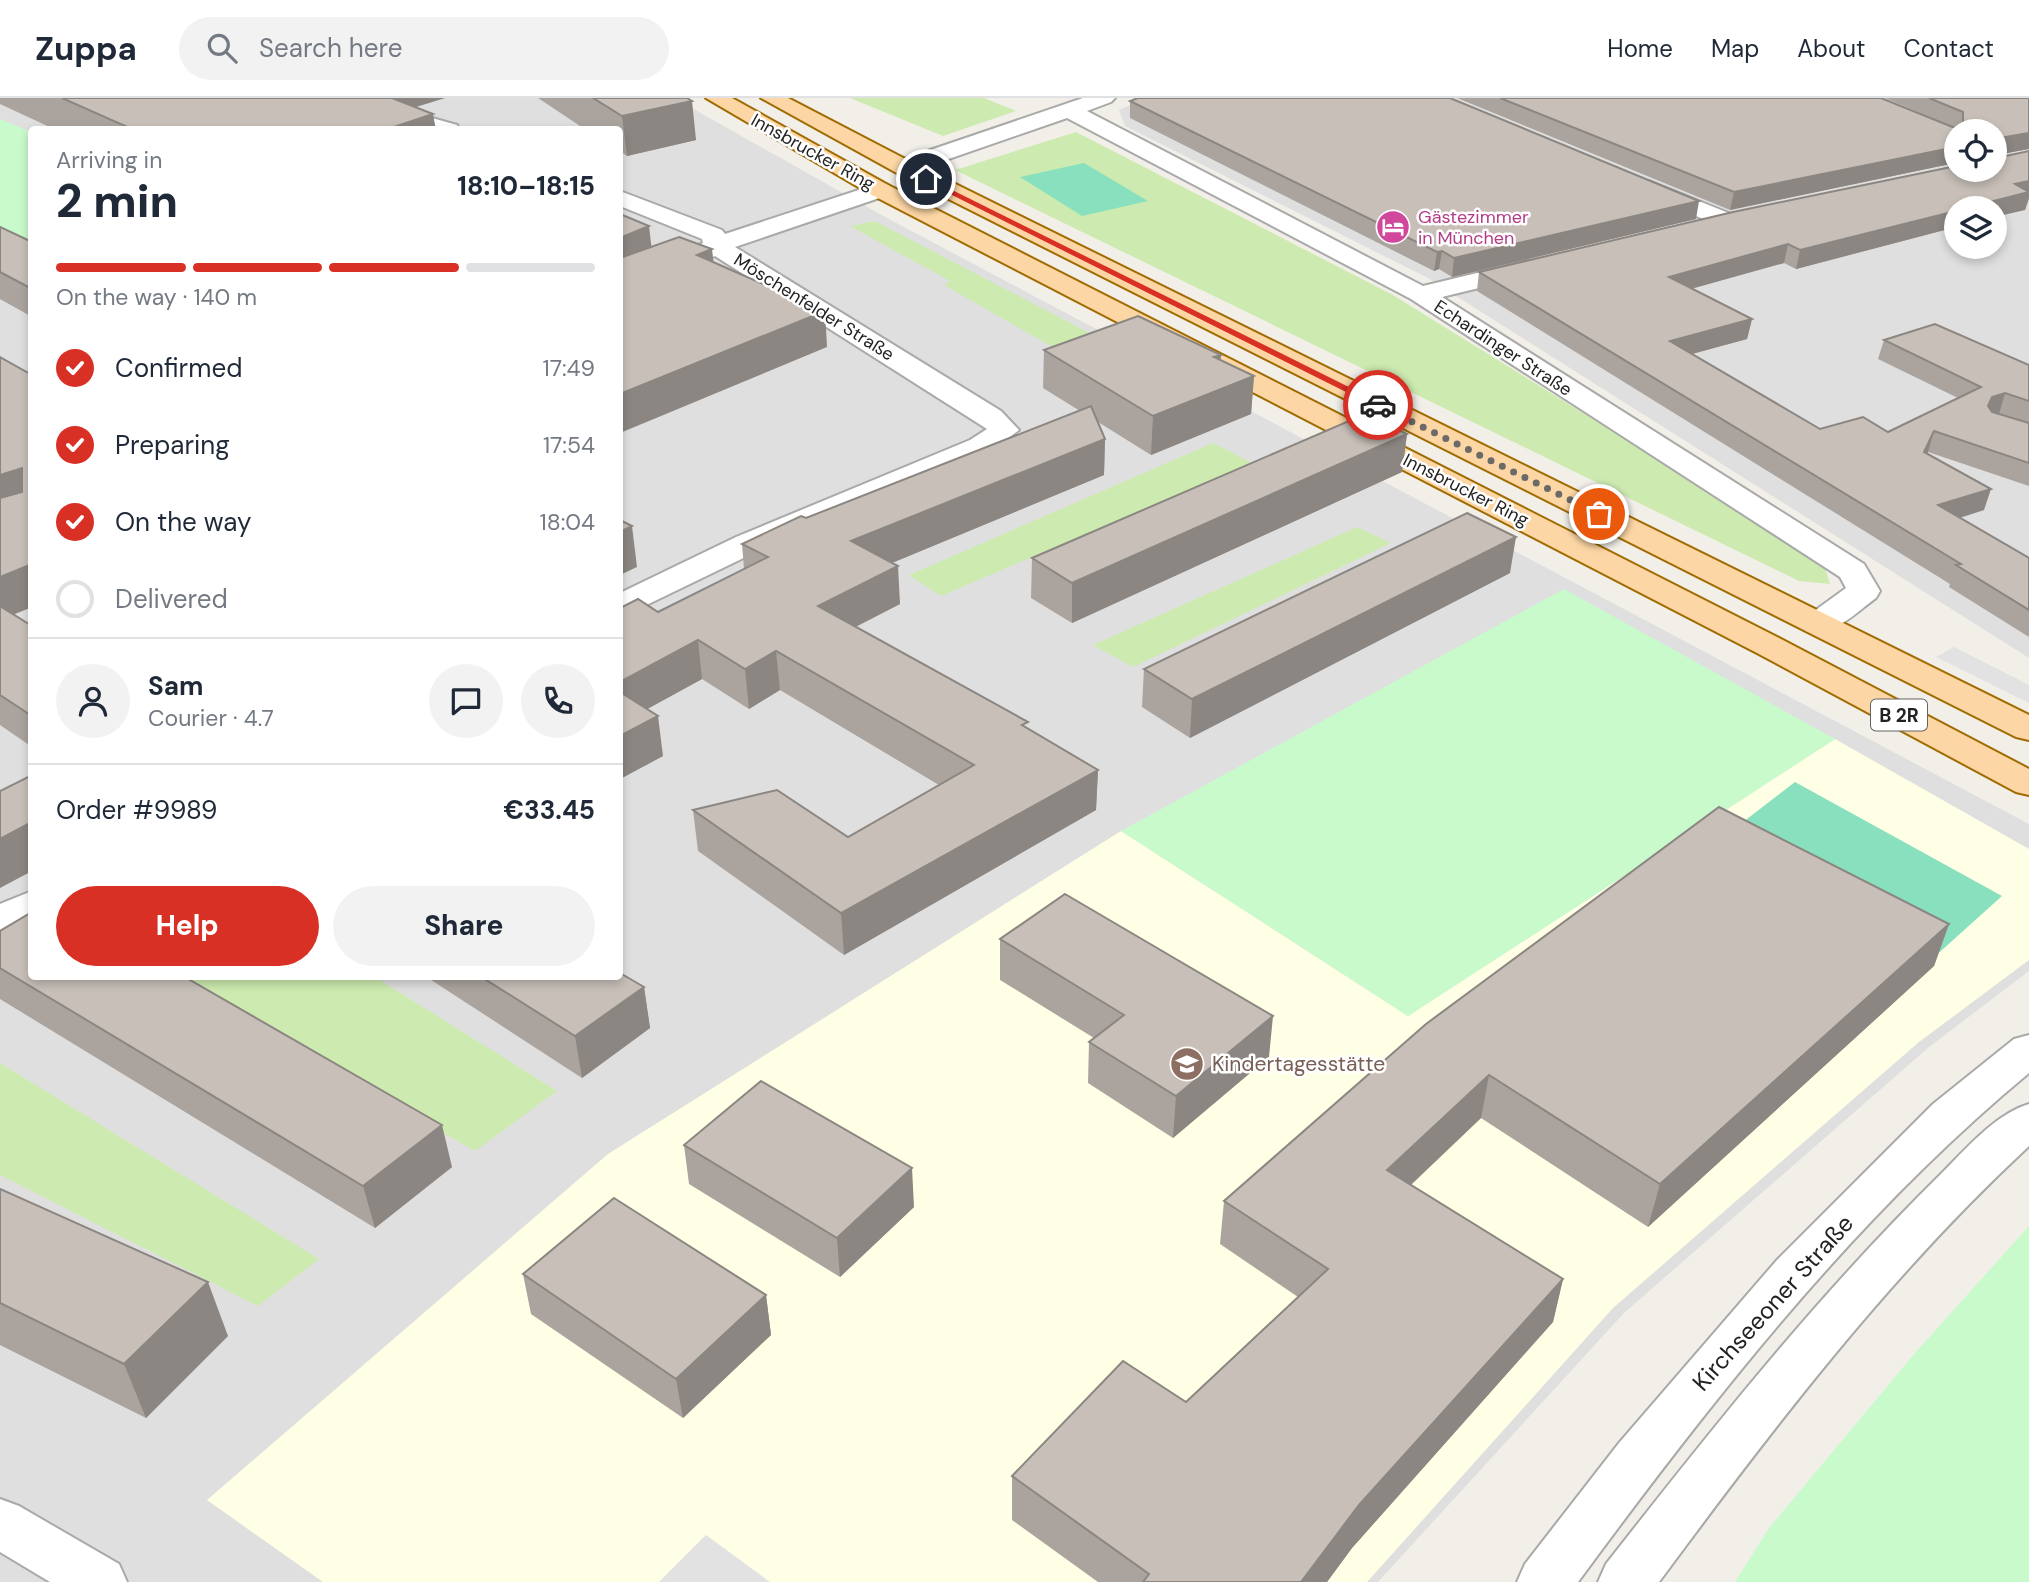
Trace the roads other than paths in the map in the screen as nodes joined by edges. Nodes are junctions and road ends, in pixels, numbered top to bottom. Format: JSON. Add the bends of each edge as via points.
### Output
{"nodes":[{"id":1,"x":717,"y":98,"type":"edge"},
{"id":2,"x":772,"y":98,"type":"edge"},
{"id":3,"x":1104,"y":98,"type":"edge"},
{"id":4,"x":1070,"y":110,"type":"junction"},
{"id":5,"x":413,"y":126,"type":"edge"},
{"id":6,"x":435,"y":126,"type":"edge"},
{"id":7,"x":1625,"y":178,"type":"edge"},
{"id":8,"x":892,"y":179,"type":"junction"},
{"id":9,"x":623,"y":199,"type":"edge"},
{"id":10,"x":1755,"y":215,"type":"edge"},
{"id":11,"x":1728,"y":221,"type":"junction"},
{"id":12,"x":1688,"y":230,"type":"edge"},
{"id":13,"x":716,"y":246,"type":"junction"},
{"id":14,"x":1544,"y":265,"type":"edge"},
{"id":15,"x":623,"y":284,"type":"edge"},
{"id":16,"x":1420,"y":295,"type":"junction"},
{"id":17,"x":623,"y":604,"type":"edge"},
{"id":18,"x":1818,"y":624,"type":"junction"},
{"id":19,"x":2029,"y":729,"type":"edge"},
{"id":20,"x":2029,"y":784,"type":"edge"},
{"id":21,"x":28,"y":906,"type":"edge"},
{"id":22,"x":0,"y":921,"type":"edge"},
{"id":23,"x":2029,"y":1050,"type":"edge"},
{"id":24,"x":2029,"y":1121,"type":"edge"},
{"id":25,"x":0,"y":1523,"type":"edge"},
{"id":26,"x":99,"y":1582,"type":"edge"},
{"id":27,"x":1545,"y":1582,"type":"edge"},
{"id":28,"x":1626,"y":1582,"type":"edge"}],
"edges":[{"from":1,"to":8,"type":"main road","name":"Innsbrucker Ring","number":"B 2R"},
{"from":2,"to":8,"type":"main road","name":"Innsbrucker Ring","number":"B 2R"},
{"from":3,"to":4,"type":"street"},
{"from":4,"to":8,"type":"street"},
{"from":4,"to":16,"type":"street","name":"Echardinger Straße"},
{"from":5,"to":6,"type":"street"},
{"from":7,"to":11,"type":"street"},
{"from":8,"to":13,"type":"street"},
{"from":8,"to":18,"type":"main road","name":"Innsbrucker Ring","number":"B 2R"},
{"from":8,"to":20,"type":"main road","name":"Innsbrucker Ring","number":"B 2R"},
{"from":9,"to":13,"type":"street","name":"Möschenfelder Straße","via":[[713,235]]},
{"from":10,"to":11,"type":"street"},
{"from":11,"to":12,"type":"street"},
{"from":13,"to":15,"type":"street"},
{"from":13,"to":17,"type":"street","name":"Möschenfelder Straße","via":[[991,417],[1004,430],[980,446],[747,544]]},
{"from":14,"to":16,"type":"street"},
{"from":16,"to":18,"type":"street","name":"Echardinger Straße","via":[[1853,571],[1864,591]]},
{"from":18,"to":19,"type":"main road","name":"Innsbrucker Ring","number":"B 2R"},
{"from":21,"to":22,"type":"street"},
{"from":23,"to":27,"type":"street","name":"Kirchseeoner Straße","via":[[1949,1115],[1794,1273],[1637,1459]]},
{"from":24,"to":28,"type":"street","via":[[1893,1254],[1771,1392]]},
{"from":25,"to":26,"type":"street"}]}
